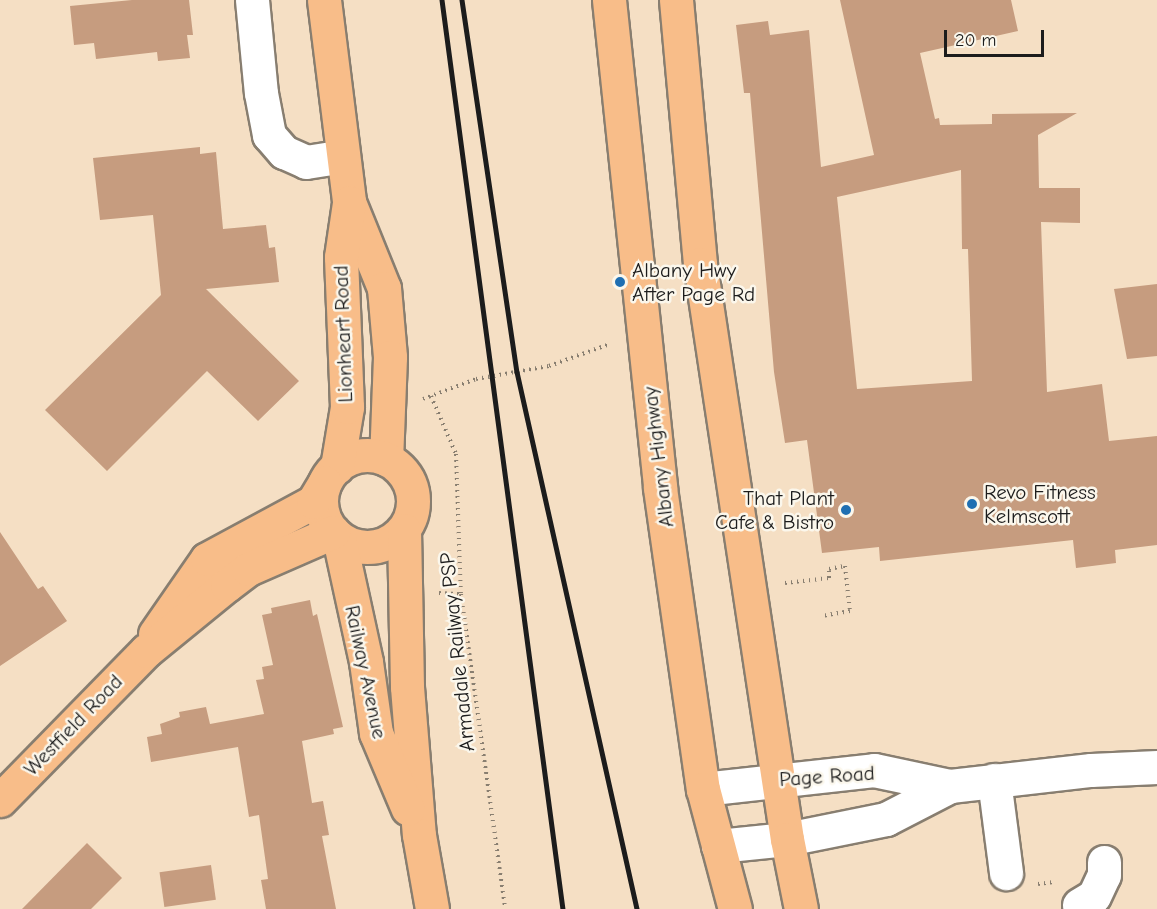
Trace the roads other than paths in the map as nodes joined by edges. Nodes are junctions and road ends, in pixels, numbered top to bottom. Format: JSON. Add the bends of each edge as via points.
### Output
{"nodes":[{"id":1,"x":252,"y":0,"type":"edge"},
{"id":2,"x":324,"y":0,"type":"edge"},
{"id":3,"x":609,"y":0,"type":"edge"},
{"id":4,"x":676,"y":0,"type":"edge"},
{"id":5,"x":343,"y":156,"type":"junction"},
{"id":6,"x":349,"y":202,"type":"junction"},
{"id":7,"x":386,"y":459,"type":"junction"},
{"id":8,"x":331,"y":474,"type":"junction"},
{"id":9,"x":404,"y":530,"type":"junction"},
{"id":10,"x":336,"y":535,"type":"junction"},
{"id":11,"x":146,"y":651,"type":"junction"},
{"id":12,"x":1157,"y":767,"type":"edge"},
{"id":13,"x":778,"y":778,"type":"junction"},
{"id":14,"x":994,"y":780,"type":"junction"},
{"id":15,"x":950,"y":786,"type":"junction"},
{"id":16,"x":703,"y":789,"type":"junction"},
{"id":17,"x":0,"y":800,"type":"edge"},
{"id":18,"x":419,"y":836,"type":"junction"},
{"id":19,"x":787,"y":839,"type":"junction"},
{"id":20,"x":718,"y":846,"type":"junction"},
{"id":21,"x":1104,"y":862,"type":"dead end"},
{"id":22,"x":1006,"y":873,"type":"dead end"},
{"id":23,"x":1079,"y":905,"type":"dead end"},
{"id":24,"x":432,"y":909,"type":"edge"},
{"id":25,"x":735,"y":909,"type":"edge"},
{"id":26,"x":801,"y":909,"type":"edge"}],
"edges":[{"from":1,"to":5,"type":"street","via":[[269,135],[284,152],[306,162]]},
{"from":2,"to":5,"type":"main road","name":"Lionheart Road"},
{"from":3,"to":16,"type":"main road","name":"Albany Highway","via":[[660,488]]},
{"from":4,"to":13,"type":"main road","via":[[700,264]]},
{"from":5,"to":6,"type":"main road","name":"Lionheart Road"},
{"from":6,"to":7,"type":"main road","name":"Lionheart Road","via":[[384,288],[390,357]]},
{"from":6,"to":8,"type":"main road","name":"Lionheart Road","via":[[341,257],[347,407]]},
{"from":7,"to":8,"type":"main road","via":[[360,455]]},
{"from":7,"to":9,"type":"main road","via":[[398,466],[412,490],[411,517]]},
{"from":8,"to":10,"type":"main road","via":[[321,503]]},
{"from":8,"to":11,"type":"main road","name":"Westfield Road","via":[[313,502],[207,559],[167,613]]},
{"from":9,"to":10,"type":"main road","via":[[374,547],[350,544]]},
{"from":9,"to":18,"type":"main road","name":"Railway Avenue","via":[[407,687]]},
{"from":10,"to":11,"type":"main road","name":"Westfield Road","via":[[248,569]]},
{"from":10,"to":18,"type":"main road","name":"Railway Avenue","via":[[366,662],[375,733]]},
{"from":11,"to":17,"type":"main road","name":"Westfield Road"},
{"from":12,"to":14,"type":"street","name":"Page Road"},
{"from":13,"to":15,"type":"street","name":"Page Road","via":[[874,770]]},
{"from":13,"to":16,"type":"street","name":"Page Road"},
{"from":13,"to":19,"type":"main road"},
{"from":14,"to":15,"type":"street","name":"Page Road"},
{"from":14,"to":22,"type":"street"},
{"from":15,"to":19,"type":"street","name":"Page Road","via":[[886,819]]},
{"from":16,"to":20,"type":"main road","name":"Albany Highway"},
{"from":18,"to":24,"type":"main road","name":"Railway Avenue"},
{"from":19,"to":20,"type":"street","name":"Page Road"},
{"from":19,"to":26,"type":"main road"},
{"from":20,"to":25,"type":"main road","name":"Albany Highway"},
{"from":21,"to":23,"type":"street","via":[[1104,874],[1094,896]]}]}
